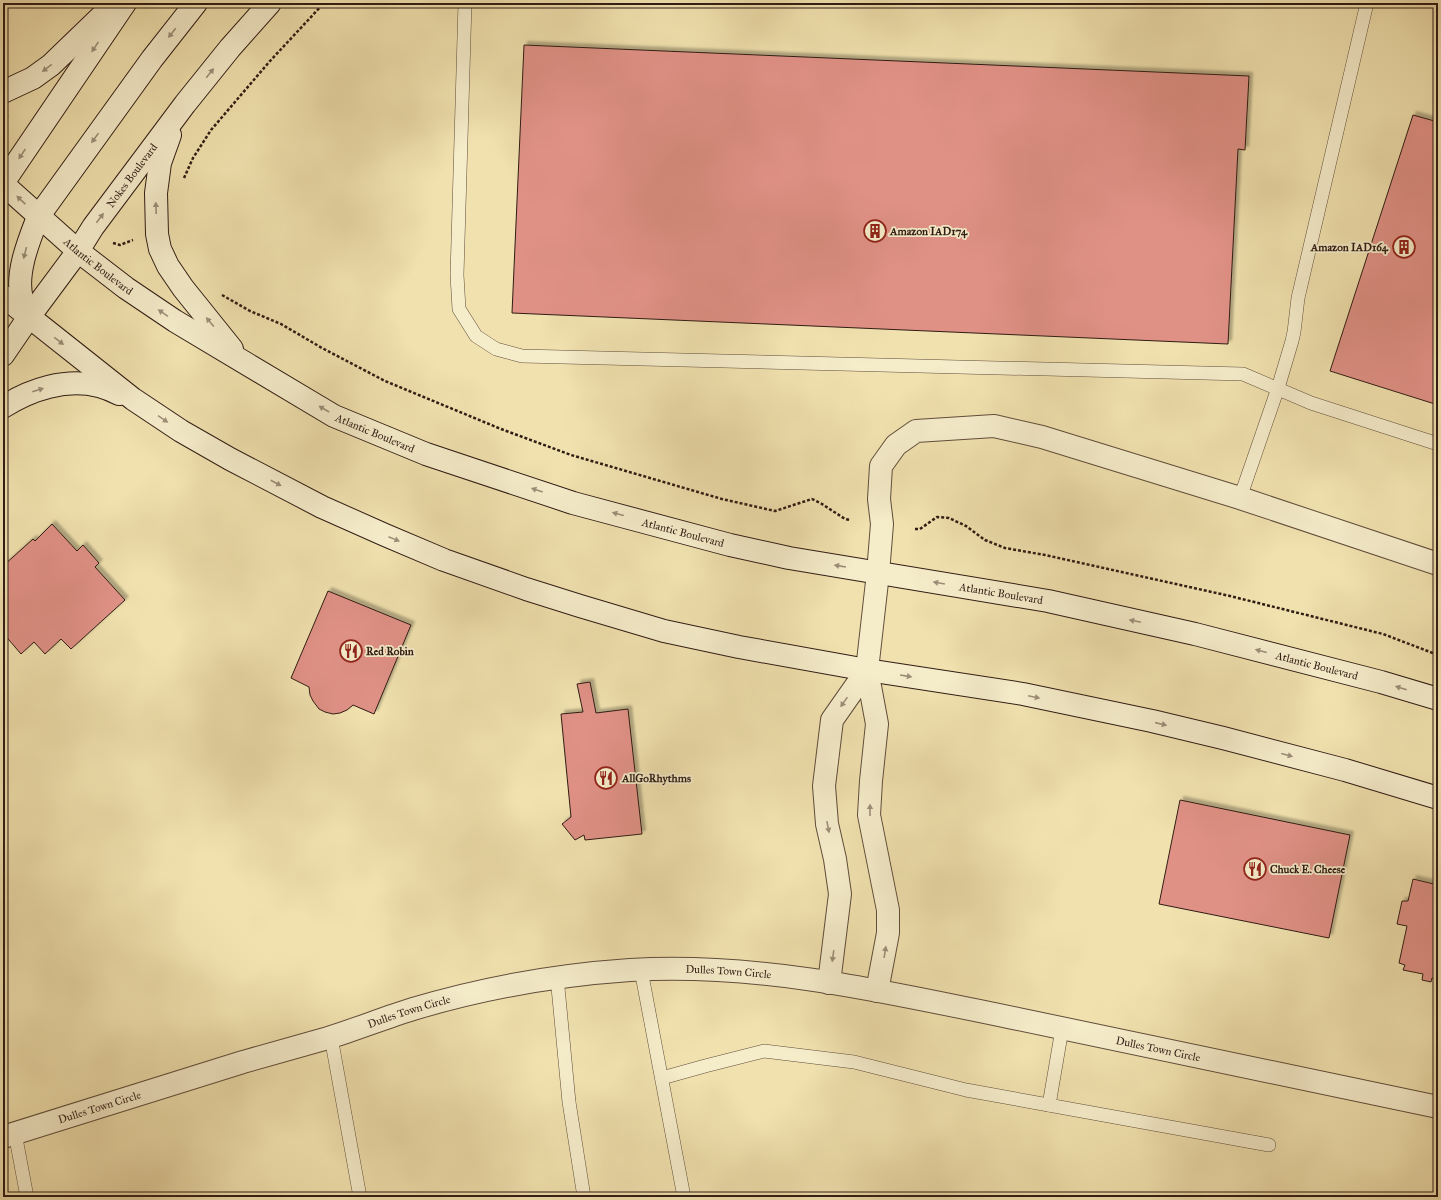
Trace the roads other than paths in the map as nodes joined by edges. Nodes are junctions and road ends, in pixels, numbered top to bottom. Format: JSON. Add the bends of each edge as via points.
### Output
{"nodes":[{"id":1,"x":115,"y":3,"type":"edge"},
{"id":2,"x":125,"y":3,"type":"edge"},
{"id":3,"x":196,"y":3,"type":"edge"},
{"id":4,"x":270,"y":3,"type":"edge"},
{"id":5,"x":465,"y":3,"type":"edge"},
{"id":6,"x":1367,"y":3,"type":"edge"},
{"id":7,"x":3,"y":92,"type":"edge"},
{"id":8,"x":185,"y":104,"type":"junction"},
{"id":9,"x":3,"y":183,"type":"edge"},
{"id":10,"x":38,"y":216,"type":"junction"},
{"id":11,"x":78,"y":250,"type":"junction"},
{"id":12,"x":3,"y":296,"type":"edge"},
{"id":13,"x":29,"y":317,"type":"junction"},
{"id":14,"x":3,"y":355,"type":"edge"},
{"id":15,"x":244,"y":363,"type":"junction"},
{"id":16,"x":1278,"y":388,"type":"junction"},
{"id":17,"x":133,"y":399,"type":"junction"},
{"id":18,"x":3,"y":407,"type":"edge"},
{"id":19,"x":1438,"y":444,"type":"edge"},
{"id":20,"x":1240,"y":498,"type":"junction"},
{"id":21,"x":1438,"y":564,"type":"edge"},
{"id":22,"x":878,"y":573,"type":"junction"},
{"id":23,"x":867,"y":670,"type":"junction"},
{"id":24,"x":1438,"y":699,"type":"edge"},
{"id":25,"x":1438,"y":798,"type":"edge"},
{"id":26,"x":641,"y":970,"type":"junction"},
{"id":27,"x":557,"y":978,"type":"junction"},
{"id":28,"x":829,"y":983,"type":"junction"},
{"id":29,"x":877,"y":991,"type":"junction"},
{"id":30,"x":1062,"y":1029,"type":"junction"},
{"id":31,"x":331,"y":1037,"type":"junction"},
{"id":32,"x":662,"y":1078,"type":"junction"},
{"id":33,"x":1049,"y":1106,"type":"junction"},
{"id":34,"x":1438,"y":1107,"type":"edge"},
{"id":35,"x":9,"y":1135,"type":"edge"},
{"id":36,"x":1269,"y":1145,"type":"dead end"},
{"id":37,"x":27,"y":1197,"type":"edge"},
{"id":38,"x":360,"y":1197,"type":"edge"},
{"id":39,"x":584,"y":1197,"type":"edge"},
{"id":40,"x":684,"y":1197,"type":"edge"}],
"edges":[{"from":1,"to":7,"type":"main road","one_way":true,"via":[[51,65],[34,78]]},
{"from":2,"to":9,"type":"main road","one_way":true},
{"from":3,"to":10,"type":"main road","one_way":true,"via":[[152,58]]},
{"from":8,"to":4,"type":"main road","name":"Nokes Boulevard","one_way":true},
{"from":5,"to":16,"type":"lane","via":[[457,275],[459,309],[476,336],[496,349],[522,356],[1243,374]]},
{"from":6,"to":16,"type":"lane","via":[[1298,298],[1294,332]]},
{"from":11,"to":8,"type":"main road","name":"Nokes Boulevard","one_way":true},
{"from":15,"to":8,"type":"main road","one_way":true,"via":[[183,288],[160,249],[156,193],[160,163]]},
{"from":10,"to":9,"type":"main road","name":"Atlantic Boulevard","one_way":true},
{"from":10,"to":11,"type":"main road","name":"Atlantic Boulevard"},
{"from":10,"to":13,"type":"main road","one_way":true,"via":[[22,263],[21,298]]},
{"from":11,"to":13,"type":"main road","name":"Nokes Boulevard"},
{"from":15,"to":11,"type":"main road","name":"Atlantic Boulevard","one_way":true,"via":[[132,292]]},
{"from":12,"to":13,"type":"main road"},
{"from":13,"to":14,"type":"main road","name":"Nokes Boulevard"},
{"from":13,"to":17,"type":"main road","one_way":true},
{"from":22,"to":15,"type":"main road","name":"Atlantic Boulevard","one_way":true,"via":[[730,545],[574,503],[426,454],[334,416]]},
{"from":16,"to":19,"type":"lane","via":[[1311,403]]},
{"from":16,"to":20,"type":"lane"},
{"from":18,"to":17,"type":"main road","one_way":true,"via":[[18,397],[40,388],[79,384],[99,386]]},
{"from":17,"to":23,"type":"main road","one_way":true,"via":[[181,431],[322,507],[444,560],[526,589],[664,631]]},
{"from":20,"to":21,"type":"main road"},
{"from":20,"to":22,"type":"main road","via":[[1042,437],[994,426],[916,431],[896,445],[881,466],[879,499],[882,524]]},
{"from":22,"to":23,"type":"main road"},
{"from":24,"to":22,"type":"main road","name":"Atlantic Boulevard","one_way":true,"via":[[1195,634],[1048,601]]},
{"from":23,"to":25,"type":"main road","one_way":true,"via":[[1023,694],[1152,721],[1345,770]]},
{"from":23,"to":28,"type":"main road","one_way":true,"via":[[832,720],[824,786],[826,824],[840,894]]},
{"from":29,"to":23,"type":"main road","one_way":true,"via":[[888,933],[888,910],[870,815],[877,724]]},
{"from":26,"to":27,"type":"main road","name":"Dulles Town Circle"},
{"from":26,"to":28,"type":"main road","name":"Dulles Town Circle","via":[[740,971]]},
{"from":26,"to":32,"type":"lane"},
{"from":27,"to":31,"type":"main road","name":"Dulles Town Circle","via":[[520,983],[458,997]]},
{"from":27,"to":39,"type":"lane","via":[[568,1102]]},
{"from":28,"to":29,"type":"main road","name":"Dulles Town Circle"},
{"from":29,"to":30,"type":"main road","name":"Dulles Town Circle"},
{"from":30,"to":33,"type":"lane"},
{"from":30,"to":34,"type":"main road","name":"Dulles Town Circle"},
{"from":31,"to":35,"type":"main road","name":"Dulles Town Circle"},
{"from":31,"to":38,"type":"lane"},
{"from":32,"to":33,"type":"lane","via":[[764,1051],[854,1062],[966,1090]]},
{"from":32,"to":40,"type":"lane"},
{"from":33,"to":36,"type":"lane"},
{"from":35,"to":37,"type":"lane"}]}
